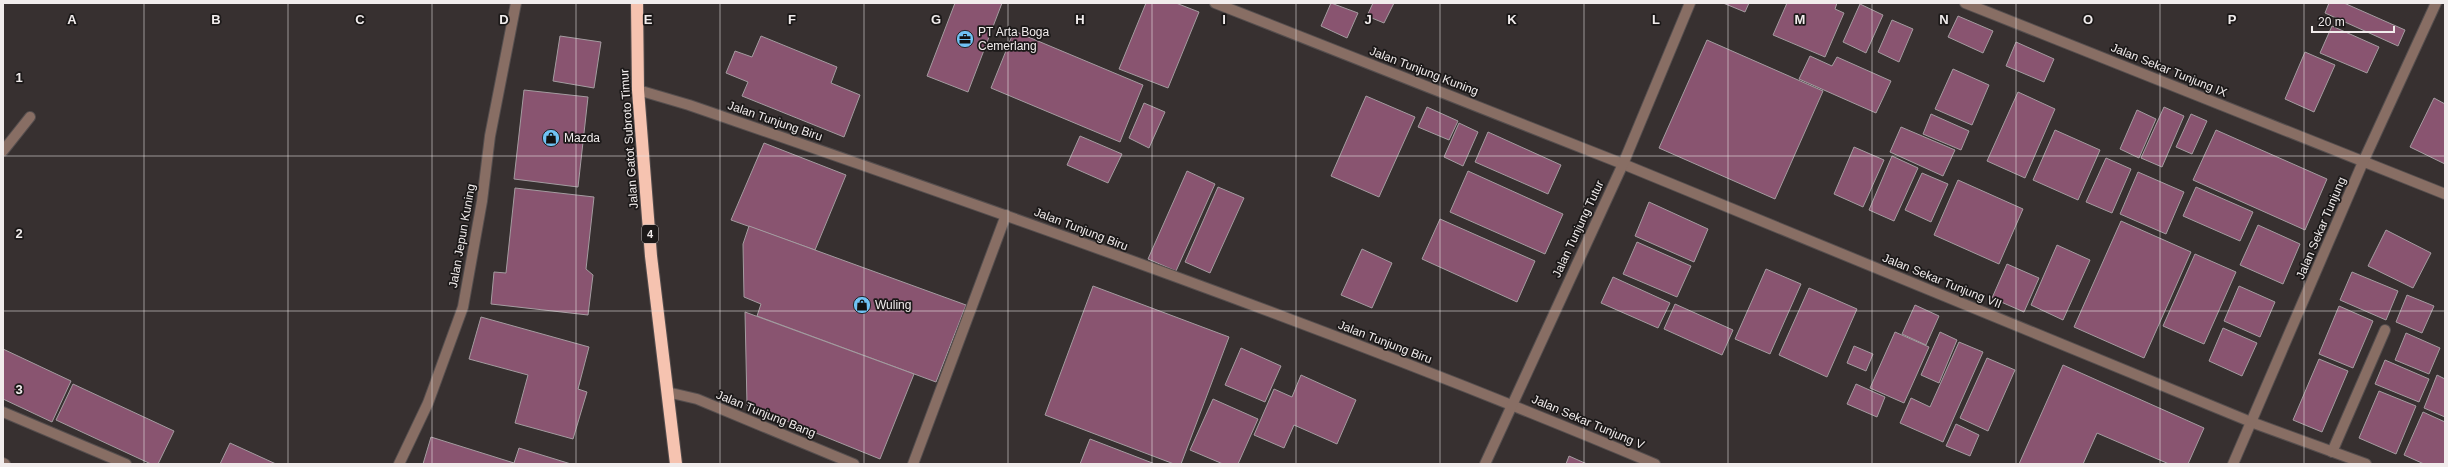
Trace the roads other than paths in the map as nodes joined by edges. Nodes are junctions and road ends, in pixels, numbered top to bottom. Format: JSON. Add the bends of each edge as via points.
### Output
{"nodes":[{"id":1,"x":516,"y":3,"type":"edge"},
{"id":2,"x":636,"y":3,"type":"edge"},
{"id":3,"x":1215,"y":3,"type":"edge"},
{"id":4,"x":1690,"y":3,"type":"edge"},
{"id":5,"x":1965,"y":3,"type":"edge"},
{"id":6,"x":2436,"y":3,"type":"edge"},
{"id":7,"x":638,"y":90,"type":"junction"},
{"id":8,"x":30,"y":117,"type":"dead end"},
{"id":9,"x":3,"y":151,"type":"edge"},
{"id":10,"x":2363,"y":162,"type":"junction"},
{"id":11,"x":1623,"y":164,"type":"junction"},
{"id":12,"x":2445,"y":194,"type":"edge"},
{"id":13,"x":1006,"y":214,"type":"junction"},
{"id":14,"x":2385,"y":330,"type":"dead end"},
{"id":15,"x":667,"y":392,"type":"junction"},
{"id":16,"x":1511,"y":403,"type":"junction"},
{"id":17,"x":3,"y":412,"type":"edge"},
{"id":18,"x":2251,"y":422,"type":"junction"},
{"id":19,"x":2332,"y":452,"type":"junction"},
{"id":20,"x":126,"y":464,"type":"edge"},
{"id":21,"x":399,"y":464,"type":"edge"},
{"id":22,"x":676,"y":464,"type":"edge"},
{"id":23,"x":854,"y":464,"type":"edge"},
{"id":24,"x":913,"y":464,"type":"edge"},
{"id":25,"x":1485,"y":464,"type":"edge"},
{"id":26,"x":1655,"y":464,"type":"edge"},
{"id":27,"x":2233,"y":464,"type":"edge"},
{"id":28,"x":2366,"y":464,"type":"edge"}],
"edges":[{"from":1,"to":21,"type":"street","name":"Jalan Jepun Kuning","via":[[490,136],[482,201],[463,307],[428,403]]},
{"from":2,"to":7,"type":"highway","name":"Jalan Gatot Subroto Timur","number":"4"},
{"from":3,"to":11,"type":"street","name":"Jalan Tunjung Kuning"},
{"from":4,"to":11,"type":"street","name":"Jalan Tunjung Tutur"},
{"from":5,"to":10,"type":"street","name":"Jalan Sekar Tunjung IX"},
{"from":6,"to":10,"type":"street","name":"Jalan Sekar Tunjung"},
{"from":7,"to":13,"type":"street","name":"Jalan Tunjung Biru","via":[[689,105]]},
{"from":7,"to":15,"type":"highway","name":"Jalan Gatot Subroto Timur","number":"4","via":[[651,256]]},
{"from":8,"to":9,"type":"street"},
{"from":10,"to":12,"type":"street","name":"Jalan Sekar Tunjung IX"},
{"from":10,"to":18,"type":"street","name":"Jalan Sekar Tunjung"},
{"from":11,"to":16,"type":"street","name":"Jalan Tunjung Tutur"},
{"from":11,"to":18,"type":"street","name":"Jalan Sekar Tunjung VII"},
{"from":13,"to":16,"type":"street","name":"Jalan Tunjung Biru"},
{"from":13,"to":24,"type":"street"},
{"from":14,"to":19,"type":"street"},
{"from":15,"to":22,"type":"highway","name":"Jalan Gatot Subroto Timur","number":"4"},
{"from":15,"to":23,"type":"street","name":"Jalan Tunjung Bang","via":[[698,399]]},
{"from":16,"to":25,"type":"street","name":"Jalan Tunjung Tutur"},
{"from":16,"to":26,"type":"street","name":"Jalan Sekar Tunjung V"},
{"from":17,"to":20,"type":"street"},
{"from":18,"to":19,"type":"street","name":"Jalan Sekar Tunjung VII"},
{"from":18,"to":27,"type":"street","name":"Jalan Sekar Tunjung"},
{"from":19,"to":28,"type":"street","name":"Jalan Sekar Tunjung VII"}]}
